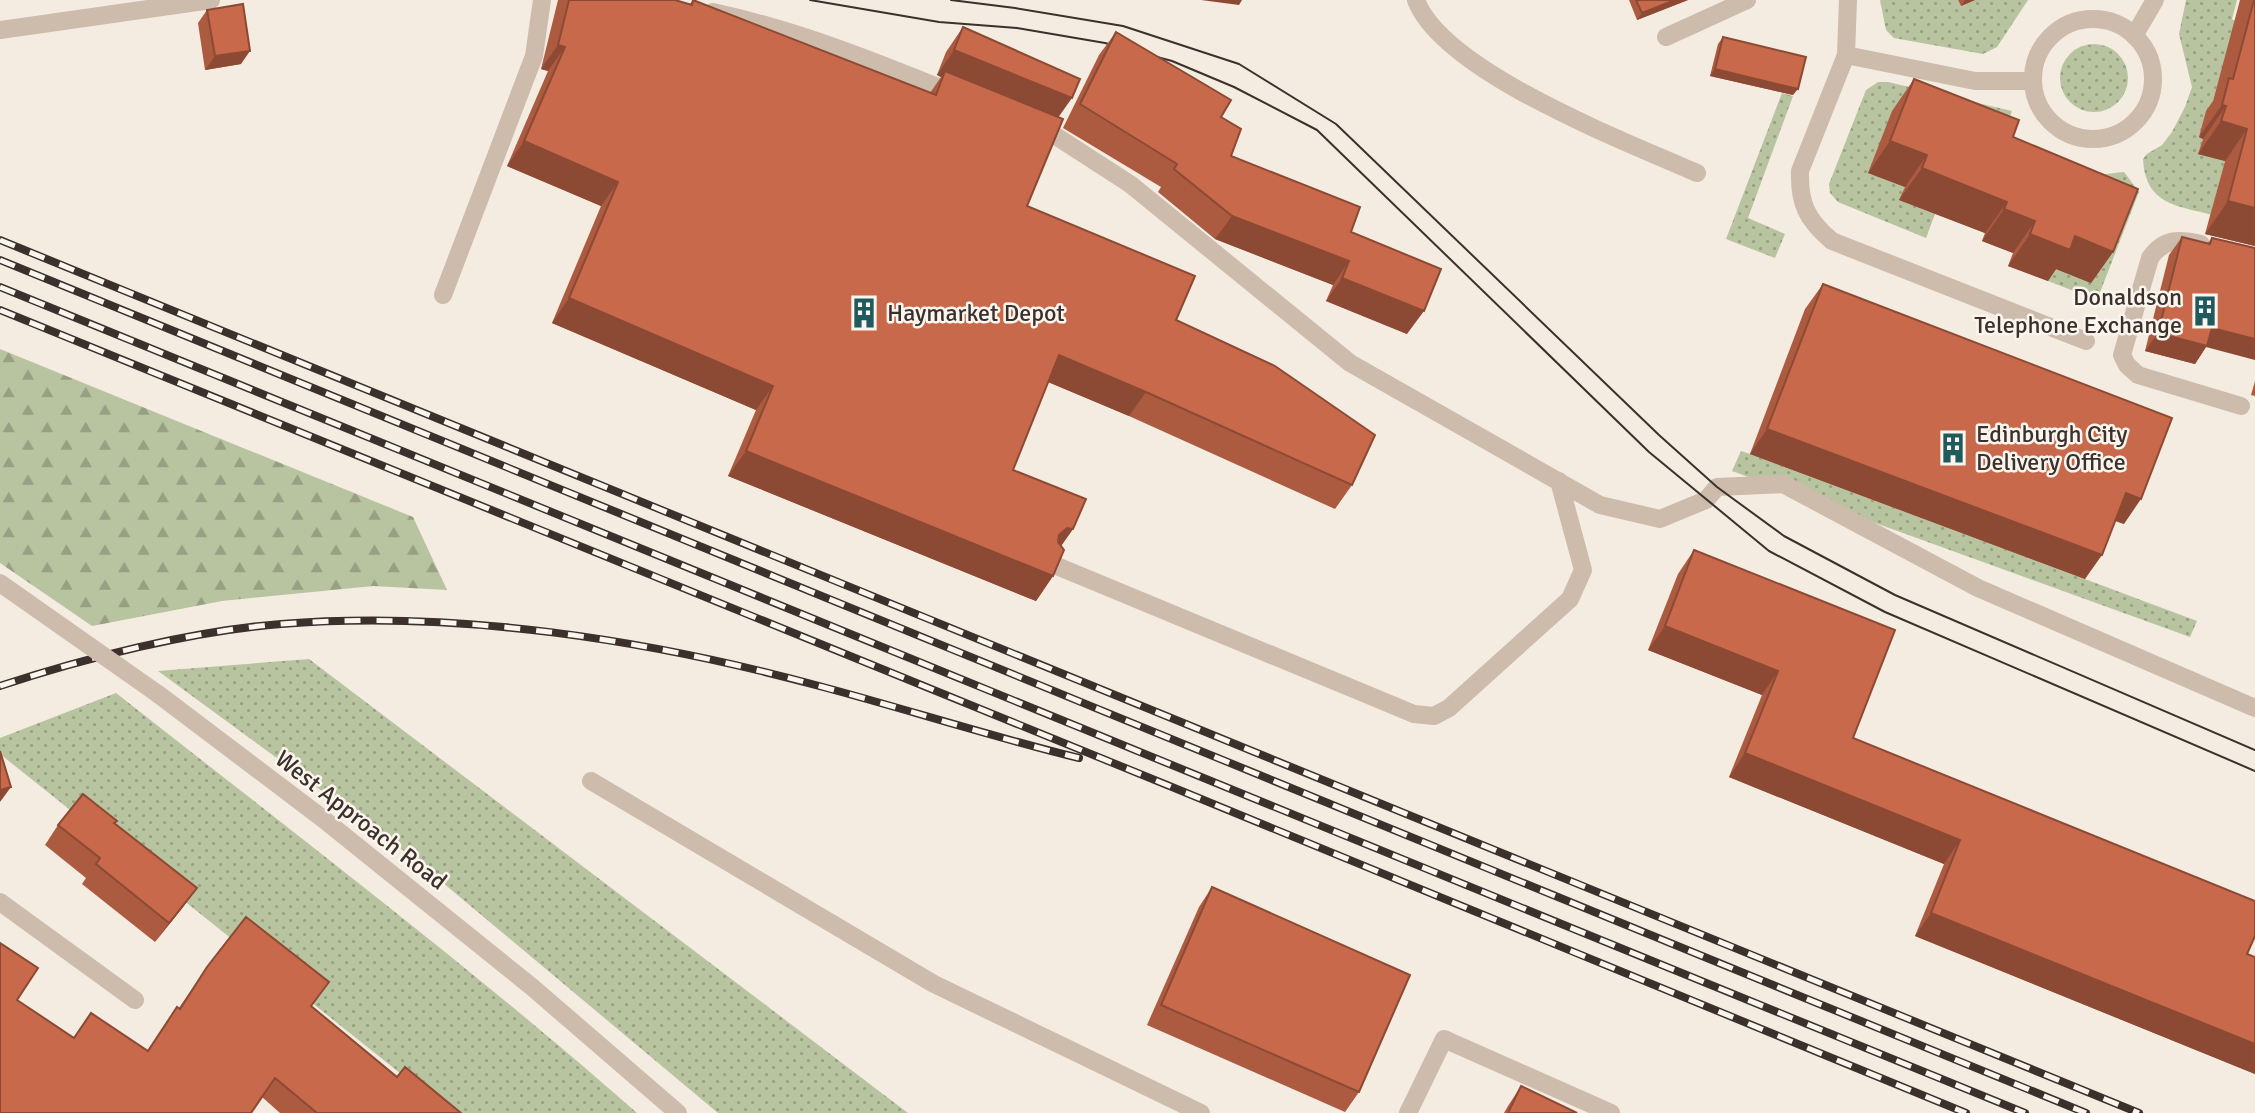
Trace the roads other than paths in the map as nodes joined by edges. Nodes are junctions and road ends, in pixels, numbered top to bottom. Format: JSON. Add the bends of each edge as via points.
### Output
{"nodes":[{"id":1,"x":211,"y":0,"type":"edge"},
{"id":2,"x":542,"y":0,"type":"edge"},
{"id":3,"x":1416,"y":0,"type":"edge"},
{"id":4,"x":1747,"y":0,"type":"edge"},
{"id":5,"x":1848,"y":0,"type":"edge"},
{"id":6,"x":2155,"y":0,"type":"edge"},
{"id":7,"x":695,"y":8,"type":"edge"},
{"id":8,"x":0,"y":30,"type":"edge"},
{"id":9,"x":2134,"y":36,"type":"junction"},
{"id":10,"x":1666,"y":37,"type":"dead end"},
{"id":11,"x":1846,"y":55,"type":"junction"},
{"id":12,"x":2033,"y":81,"type":"junction"},
{"id":13,"x":974,"y":102,"type":"edge"},
{"id":14,"x":1025,"y":123,"type":"edge"},
{"id":15,"x":1698,"y":173,"type":"dead end"},
{"id":16,"x":2217,"y":249,"type":"edge"},
{"id":17,"x":443,"y":295,"type":"dead end"},
{"id":18,"x":2087,"y":341,"type":"dead end"},
{"id":19,"x":2241,"y":406,"type":"dead end"},
{"id":20,"x":1559,"y":481,"type":"junction"},
{"id":21,"x":1052,"y":564,"type":"edge"},
{"id":22,"x":0,"y":583,"type":"edge"},
{"id":23,"x":2255,"y":708,"type":"edge"},
{"id":24,"x":591,"y":781,"type":"dead end"},
{"id":25,"x":0,"y":902,"type":"edge"},
{"id":26,"x":135,"y":1000,"type":"dead end"},
{"id":27,"x":678,"y":1113,"type":"edge"},
{"id":28,"x":1200,"y":1113,"type":"edge"},
{"id":29,"x":1408,"y":1113,"type":"edge"},
{"id":30,"x":1611,"y":1113,"type":"edge"}],
"edges":[{"from":1,"to":8,"type":"street"},
{"from":2,"to":17,"type":"street","via":[[534,56]]},
{"from":3,"to":15,"type":"street","via":[[1427,23],[1443,39],[1491,73]]},
{"from":4,"to":10,"type":"street"},
{"from":5,"to":11,"type":"street"},
{"from":6,"to":9,"type":"street"},
{"from":7,"to":13,"type":"street","via":[[834,46]]},
{"from":9,"to":12,"type":"street","via":[[2102,20],[2068,24],[2042,47]]},
{"from":9,"to":12,"type":"street","via":[[2147,52],[2152,84],[2142,114],[2117,134],[2089,139],[2056,127],[2040,107]]},
{"from":11,"to":12,"type":"street","via":[[1975,81]]},
{"from":11,"to":18,"type":"street","via":[[1800,171],[1804,208],[1815,227],[1832,241]]},
{"from":14,"to":20,"type":"street","via":[[1051,133],[1130,184],[1350,363]]},
{"from":16,"to":19,"type":"street","via":[[2177,240],[2157,249],[2150,258],[2122,355],[2138,375]]},
{"from":20,"to":21,"type":"street","via":[[1583,570],[1570,599],[1449,708],[1434,716],[1415,715]]},
{"from":20,"to":23,"type":"street","via":[[1600,505],[1660,519],[1706,500],[1717,487],[1783,484],[1978,588]]},
{"from":22,"to":27,"type":"street","name":"West Approach Road","bridge":true,"via":[[158,694],[353,843],[532,987]]},
{"from":24,"to":28,"type":"street","via":[[934,984]]},
{"from":25,"to":26,"type":"street"},
{"from":29,"to":30,"type":"street","via":[[1444,1039]]}]}
